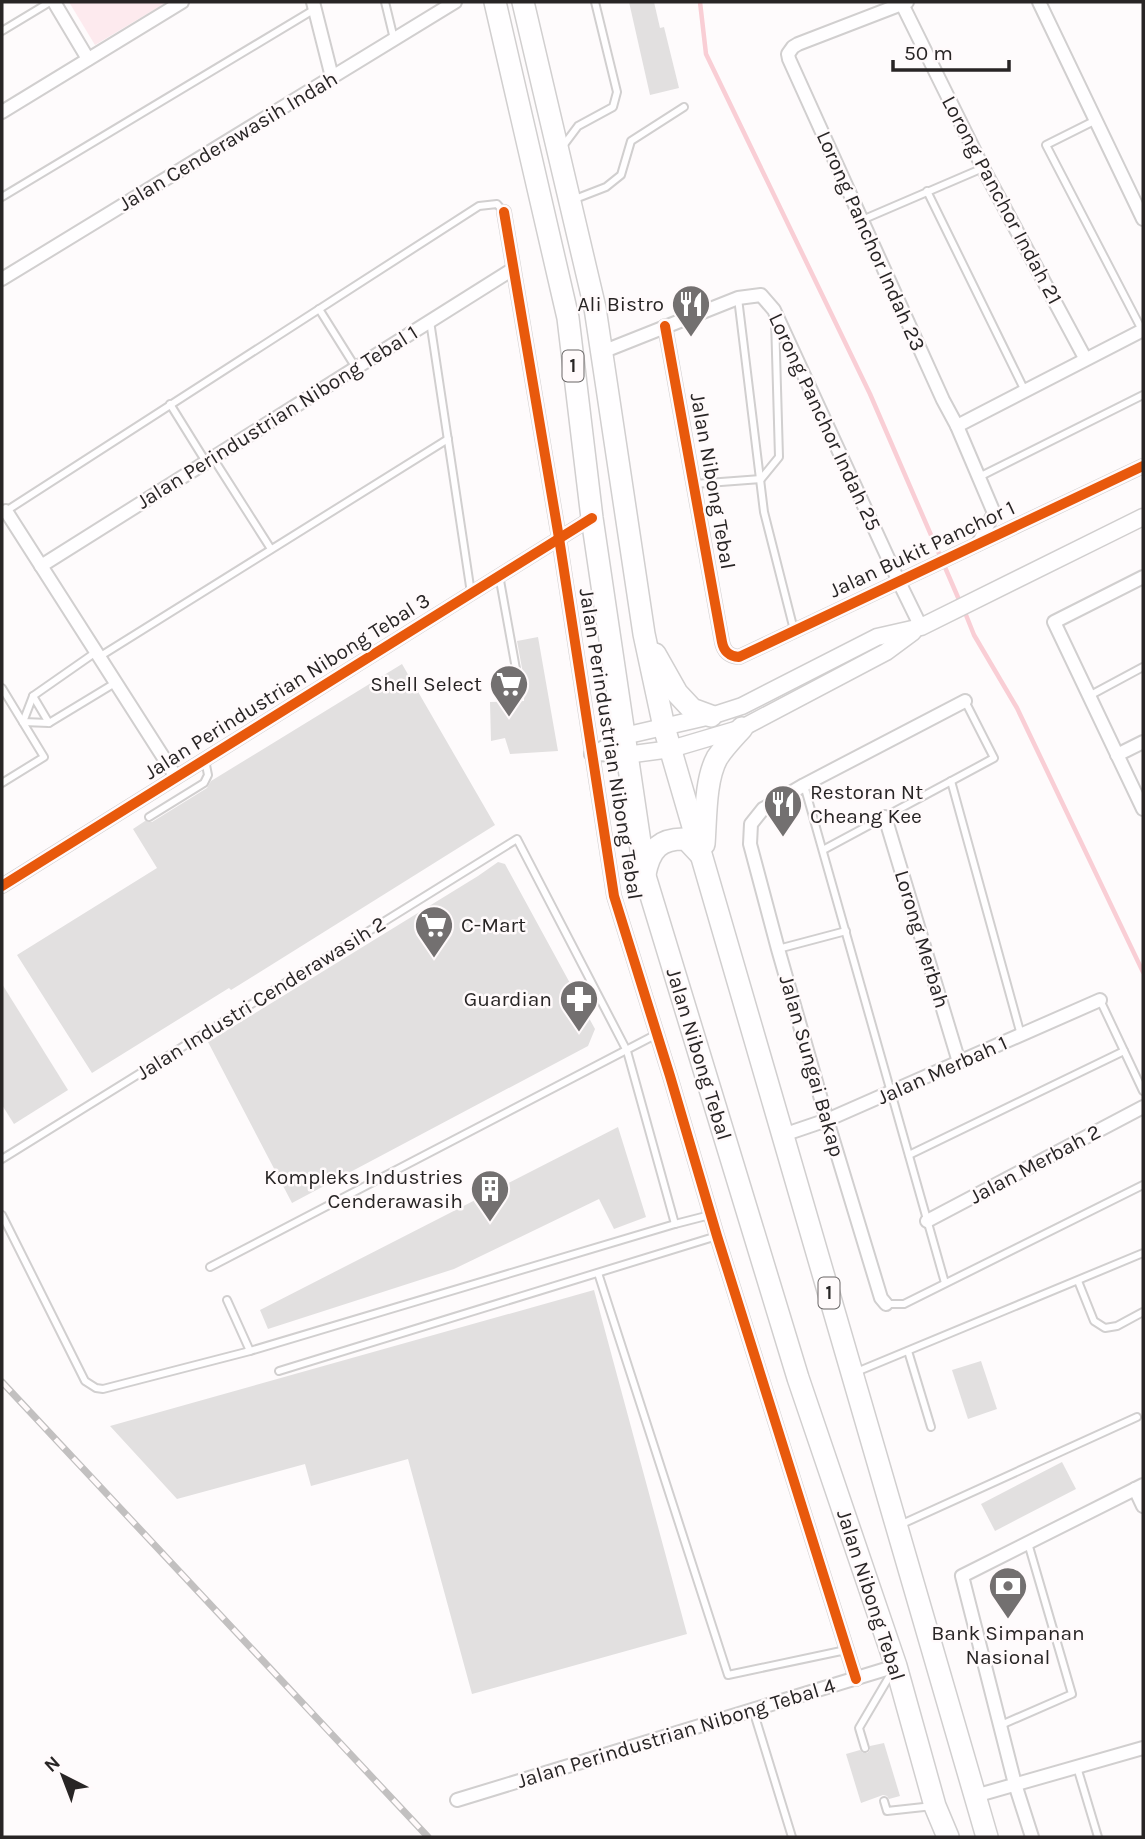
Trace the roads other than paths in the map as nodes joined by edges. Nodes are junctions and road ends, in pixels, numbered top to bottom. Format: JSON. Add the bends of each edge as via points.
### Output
{"nodes":[{"id":1,"x":52,"y":2,"type":"edge"},
{"id":2,"x":182,"y":2,"type":"edge"},
{"id":3,"x":385,"y":2,"type":"edge"},
{"id":4,"x":454,"y":2,"type":"edge"},
{"id":5,"x":495,"y":2,"type":"edge"},
{"id":6,"x":523,"y":2,"type":"edge"},
{"id":7,"x":595,"y":2,"type":"edge"},
{"id":8,"x":1039,"y":2,"type":"edge"},
{"id":9,"x":905,"y":3,"type":"edge"},
{"id":10,"x":314,"y":5,"type":"edge"},
{"id":11,"x":2,"y":31,"type":"edge"},
{"id":12,"x":394,"y":39,"type":"junction"},
{"id":13,"x":88,"y":59,"type":"junction"},
{"id":14,"x":332,"y":77,"type":"junction"},
{"id":15,"x":684,"y":107,"type":"dead end"},
{"id":16,"x":2,"y":112,"type":"edge"},
{"id":17,"x":1096,"y":120,"type":"junction"},
{"id":18,"x":558,"y":151,"type":"junction"},
{"id":19,"x":983,"y":168,"type":"junction"},
{"id":20,"x":927,"y":191,"type":"junction"},
{"id":21,"x":2,"y":197,"type":"edge"},
{"id":22,"x":570,"y":201,"type":"junction"},
{"id":23,"x":504,"y":212,"type":"joint"},
{"id":24,"x":1143,"y":219,"type":"edge"},
{"id":25,"x":862,"y":220,"type":"junction"},
{"id":26,"x":513,"y":269,"type":"junction"},
{"id":27,"x":4,"y":275,"type":"edge"},
{"id":28,"x":738,"y":298,"type":"junction"},
{"id":29,"x":319,"y":309,"type":"junction"},
{"id":30,"x":774,"y":310,"type":"junction"},
{"id":31,"x":430,"y":321,"type":"junction"},
{"id":32,"x":666,"y":326,"type":"junction"},
{"id":33,"x":1142,"y":330,"type":"edge"},
{"id":34,"x":601,"y":352,"type":"junction"},
{"id":35,"x":1085,"y":358,"type":"junction"},
{"id":36,"x":356,"y":368,"type":"junction"},
{"id":37,"x":1025,"y":391,"type":"junction"},
{"id":38,"x":1143,"y":395,"type":"edge"},
{"id":39,"x":170,"y":404,"type":"junction"},
{"id":40,"x":957,"y":426,"type":"junction"},
{"id":41,"x":448,"y":439,"type":"junction"},
{"id":42,"x":209,"y":460,"type":"junction"},
{"id":43,"x":1143,"y":466,"type":"edge"},
{"id":44,"x":979,"y":477,"type":"junction"},
{"id":45,"x":761,"y":479,"type":"junction"},
{"id":46,"x":694,"y":484,"type":"junction"},
{"id":47,"x":6,"y":511,"type":"joint"},
{"id":48,"x":1143,"y":517,"type":"edge"},
{"id":49,"x":592,"y":518,"type":"junction"},
{"id":50,"x":559,"y":538,"type":"junction"},
{"id":51,"x":978,"y":544,"type":"junction"},
{"id":52,"x":271,"y":549,"type":"junction"},
{"id":53,"x":41,"y":566,"type":"junction"},
{"id":54,"x":499,"y":575,"type":"junction"},
{"id":55,"x":1143,"y":577,"type":"edge"},
{"id":56,"x":899,"y":582,"type":"junction"},
{"id":57,"x":471,"y":593,"type":"junction"},
{"id":58,"x":922,"y":627,"type":"junction"},
{"id":59,"x":794,"y":630,"type":"junction"},
{"id":60,"x":644,"y":634,"type":"junction"},
{"id":61,"x":722,"y":642,"type":"joint"},
{"id":62,"x":98,"y":655,"type":"junction"},
{"id":63,"x":1143,"y":667,"type":"edge"},
{"id":64,"x":116,"y":682,"type":"junction"},
{"id":65,"x":2,"y":688,"type":"edge"},
{"id":66,"x":520,"y":691,"type":"dead end"},
{"id":67,"x":33,"y":696,"type":"junction"},
{"id":68,"x":1089,"y":696,"type":"junction"},
{"id":69,"x":965,"y":701,"type":"joint"},
{"id":70,"x":711,"y":716,"type":"junction"},
{"id":71,"x":23,"y":722,"type":"junction"},
{"id":72,"x":49,"y":723,"type":"junction"},
{"id":73,"x":664,"y":727,"type":"junction"},
{"id":74,"x":741,"y":728,"type":"junction"},
{"id":75,"x":1143,"y":742,"type":"edge"},
{"id":76,"x":625,"y":746,"type":"junction"},
{"id":77,"x":671,"y":749,"type":"junction"},
{"id":78,"x":591,"y":754,"type":"junction"},
{"id":79,"x":1117,"y":755,"type":"junction"},
{"id":80,"x":205,"y":760,"type":"junction"},
{"id":81,"x":176,"y":777,"type":"junction"},
{"id":82,"x":951,"y":781,"type":"junction"},
{"id":83,"x":2,"y":783,"type":"edge"},
{"id":84,"x":804,"y":785,"type":"junction"},
{"id":85,"x":1143,"y":809,"type":"edge"},
{"id":86,"x":149,"y":817,"type":"dead end"},
{"id":87,"x":884,"y":817,"type":"junction"},
{"id":88,"x":823,"y":850,"type":"junction"},
{"id":89,"x":702,"y":857,"type":"junction"},
{"id":90,"x":645,"y":876,"type":"junction"},
{"id":91,"x":2,"y":886,"type":"edge"},
{"id":92,"x":846,"y":931,"type":"junction"},
{"id":93,"x":778,"y":949,"type":"junction"},
{"id":94,"x":1100,"y":1000,"type":"joint"},
{"id":95,"x":657,"y":1034,"type":"junction"},
{"id":96,"x":1021,"y":1035,"type":"junction"},
{"id":97,"x":627,"y":1051,"type":"junction"},
{"id":98,"x":1124,"y":1051,"type":"junction"},
{"id":99,"x":959,"y":1062,"type":"junction"},
{"id":100,"x":1143,"y":1091,"type":"edge"},
{"id":101,"x":890,"y":1092,"type":"junction"},
{"id":102,"x":1143,"y":1107,"type":"edge"},
{"id":103,"x":827,"y":1120,"type":"junction"},
{"id":104,"x":783,"y":1135,"type":"junction"},
{"id":105,"x":909,"y":1155,"type":"junction"},
{"id":106,"x":2,"y":1159,"type":"edge"},
{"id":107,"x":1143,"y":1185,"type":"edge"},
{"id":108,"x":2,"y":1215,"type":"edge"},
{"id":109,"x":711,"y":1215,"type":"junction"},
{"id":110,"x":927,"y":1221,"type":"junction"},
{"id":111,"x":675,"y":1224,"type":"junction"},
{"id":112,"x":717,"y":1236,"type":"junction"},
{"id":113,"x":1143,"y":1253,"type":"edge"},
{"id":114,"x":211,"y":1267,"type":"dead end"},
{"id":115,"x":598,"y":1273,"type":"junction"},
{"id":116,"x":1077,"y":1281,"type":"junction"},
{"id":117,"x":945,"y":1283,"type":"junction"},
{"id":118,"x":227,"y":1300,"type":"dead end"},
{"id":119,"x":886,"y":1304,"type":"joint"},
{"id":120,"x":1143,"y":1312,"type":"edge"},
{"id":121,"x":250,"y":1351,"type":"junction"},
{"id":122,"x":908,"y":1351,"type":"junction"},
{"id":123,"x":279,"y":1371,"type":"dead end"},
{"id":124,"x":852,"y":1374,"type":"junction"},
{"id":125,"x":1137,"y":1417,"type":"dead end"},
{"id":126,"x":931,"y":1427,"type":"dead end"},
{"id":127,"x":1139,"y":1487,"type":"edge"},
{"id":128,"x":1143,"y":1506,"type":"edge"},
{"id":129,"x":897,"y":1527,"type":"junction"},
{"id":130,"x":1028,"y":1543,"type":"junction"},
{"id":131,"x":847,"y":1649,"type":"junction"},
{"id":132,"x":896,"y":1666,"type":"junction"},
{"id":133,"x":856,"y":1678,"type":"junction"},
{"id":134,"x":753,"y":1710,"type":"junction"},
{"id":135,"x":1000,"y":1726,"type":"junction"},
{"id":136,"x":865,"y":1748,"type":"dead end"},
{"id":137,"x":1143,"y":1748,"type":"edge"},
{"id":138,"x":1077,"y":1767,"type":"junction"},
{"id":139,"x":1015,"y":1784,"type":"junction"},
{"id":140,"x":975,"y":1796,"type":"junction"},
{"id":141,"x":457,"y":1800,"type":"dead end"},
{"id":142,"x":884,"y":1801,"type":"dead end"},
{"id":143,"x":935,"y":1805,"type":"junction"},
{"id":144,"x":792,"y":1837,"type":"edge"},
{"id":145,"x":948,"y":1837,"type":"edge"},
{"id":146,"x":987,"y":1837,"type":"edge"},
{"id":147,"x":1032,"y":1837,"type":"edge"},
{"id":148,"x":1098,"y":1837,"type":"edge"}],
"edges":[{"from":1,"to":11,"type":"lane"},
{"from":1,"to":13,"type":"street"},
{"from":2,"to":13,"type":"street"},
{"from":3,"to":12,"type":"lane"},
{"from":4,"to":12,"type":"street","name":"Jalan Cenderawasih Indah"},
{"from":5,"to":49,"type":"highway","name":"Jalan Nibong Tebal","number":"1","via":[[568,318]]},
{"from":6,"to":18,"type":"highway","name":"Jalan Nibong Tebal","number":"1"},
{"from":7,"to":18,"type":"lane","via":[[617,92],[613,107],[578,126]]},
{"from":8,"to":17,"type":"street"},
{"from":9,"to":19,"type":"street","name":"Lorong Panchor Indah 21"},
{"from":9,"to":25,"type":"street","name":"Lorong Panchor Indah 23","via":[[798,44],[788,54]]},
{"from":10,"to":14,"type":"street"},
{"from":10,"to":21,"type":"lane"},
{"from":12,"to":14,"type":"street","name":"Jalan Cenderawasih Indah"},
{"from":13,"to":16,"type":"street"},
{"from":14,"to":27,"type":"street","name":"Jalan Cenderawasih Indah"},
{"from":15,"to":22,"type":"lane","via":[[631,141],[621,175],[606,187]]},
{"from":17,"to":24,"type":"street"},
{"from":17,"to":33,"type":"lane","via":[[1046,145]]},
{"from":18,"to":22,"type":"highway","name":"Jalan Nibong Tebal","number":"1"},
{"from":19,"to":20,"type":"lane"},
{"from":19,"to":35,"type":"street","name":"Lorong Panchor Indah 21"},
{"from":20,"to":25,"type":"lane"},
{"from":20,"to":37,"type":"lane"},
{"from":22,"to":34,"type":"highway","name":"Jalan Nibong Tebal","number":"1"},
{"from":23,"to":26,"type":"street","name":"Jalan Perindustrian Nibong Tebal"},
{"from":23,"to":29,"type":"lane","via":[[497,204],[479,206]]},
{"from":25,"to":40,"type":"street","name":"Lorong Panchor Indah 23"},
{"from":26,"to":31,"type":"street","name":"Jalan Perindustrian Nibong Tebal 1"},
{"from":26,"to":50,"type":"street","name":"Jalan Perindustrian Nibong Tebal"},
{"from":28,"to":30,"type":"street","name":"Lorong Panchor Indah 25","via":[[761,295]]},
{"from":28,"to":32,"type":"street"},
{"from":28,"to":45,"type":"lane"},
{"from":29,"to":36,"type":"lane"},
{"from":29,"to":39,"type":"lane"},
{"from":30,"to":45,"type":"lane","via":[[779,457]]},
{"from":30,"to":56,"type":"street","name":"Lorong Panchor Indah 25"},
{"from":31,"to":36,"type":"street","name":"Jalan Perindustrian Nibong Tebal 1"},
{"from":31,"to":41,"type":"lane"},
{"from":32,"to":34,"type":"street"},
{"from":32,"to":46,"type":"street","name":"Jalan Nibong Tebal"},
{"from":33,"to":35,"type":"street"},
{"from":34,"to":60,"type":"highway","name":"Jalan Nibong Tebal","number":"1"},
{"from":35,"to":37,"type":"street"},
{"from":36,"to":42,"type":"street","name":"Jalan Perindustrian Nibong Tebal 1"},
{"from":37,"to":40,"type":"street"},
{"from":38,"to":44,"type":"lane"},
{"from":39,"to":42,"type":"lane"},
{"from":39,"to":47,"type":"lane"},
{"from":40,"to":44,"type":"street","name":"Lorong Panchor Indah 23"},
{"from":41,"to":52,"type":"lane"},
{"from":41,"to":57,"type":"lane"},
{"from":42,"to":52,"type":"lane"},
{"from":42,"to":53,"type":"street","name":"Jalan Perindustrian Nibong Tebal 1"},
{"from":43,"to":51,"type":"street","name":"Jalan Bukit Panchor 1"},
{"from":44,"to":51,"type":"street","name":"Lorong Panchor Indah 23","via":[[994,513]]},
{"from":45,"to":46,"type":"lane"},
{"from":45,"to":59,"type":"lane","via":[[764,512]]},
{"from":46,"to":61,"type":"street","name":"Jalan Nibong Tebal"},
{"from":47,"to":53,"type":"street"},
{"from":48,"to":58,"type":"street"},
{"from":49,"to":50,"type":"street","name":"Jalan Perindustrian Nibong Tebal 3"},
{"from":49,"to":76,"type":"highway","name":"Jalan Nibong Tebal","number":"1"},
{"from":50,"to":54,"type":"street","name":"Jalan Perindustrian Nibong Tebal 3"},
{"from":50,"to":78,"type":"street","name":"Jalan Perindustrian Nibong Tebal"},
{"from":51,"to":56,"type":"street","name":"Jalan Bukit Panchor 1"},
{"from":52,"to":62,"type":"lane"},
{"from":53,"to":62,"type":"street"},
{"from":54,"to":57,"type":"street","name":"Jalan Perindustrian Nibong Tebal 3"},
{"from":54,"to":66,"type":"lane"},
{"from":55,"to":68,"type":"street","via":[[1054,622]]},
{"from":56,"to":58,"type":"street","name":"Lorong Panchor Indah 25"},
{"from":56,"to":59,"type":"street","name":"Jalan Bukit Panchor 1"},
{"from":57,"to":80,"type":"street","name":"Jalan Perindustrian Nibong Tebal 3"},
{"from":58,"to":70,"type":"street","via":[[877,637],[742,706]]},
{"from":58,"to":74,"type":"street","via":[[886,652]]},
{"from":59,"to":61,"type":"street","name":"Jalan Bukit Panchor 1","via":[[739,657],[726,653]]},
{"from":60,"to":70,"type":"highway","via":[[677,693],[692,709]]},
{"from":60,"to":73,"type":"highway","name":"Jalan Nibong Tebal","number":"1"},
{"from":62,"to":64,"type":"street"},
{"from":62,"to":67,"type":"lane"},
{"from":63,"to":68,"type":"lane"},
{"from":64,"to":72,"type":"lane"},
{"from":64,"to":81,"type":"street"},
{"from":65,"to":71,"type":"lane"},
{"from":67,"to":71,"type":"lane"},
{"from":67,"to":72,"type":"lane"},
{"from":68,"to":79,"type":"street"},
{"from":69,"to":82,"type":"lane","via":[[994,758]]},
{"from":69,"to":84,"type":"street"},
{"from":70,"to":73,"type":"street"},
{"from":71,"to":72,"type":"lane"},
{"from":71,"to":83,"type":"lane","via":[[44,757]]},
{"from":73,"to":76,"type":"street"},
{"from":73,"to":77,"type":"highway","name":"Jalan Nibong Tebal","number":"1"},
{"from":74,"to":77,"type":"street"},
{"from":74,"to":89,"type":"highway","via":[[712,769]]},
{"from":75,"to":79,"type":"street"},
{"from":76,"to":77,"type":"street"},
{"from":76,"to":78,"type":"street"},
{"from":76,"to":78,"type":"street"},
{"from":76,"to":90,"type":"highway","name":"Jalan Nibong Tebal","number":"1"},
{"from":77,"to":89,"type":"highway","name":"Jalan Nibong Tebal","number":"1"},
{"from":78,"to":95,"type":"street","name":"Jalan Perindustrian Nibong Tebal","via":[[614,896]]},
{"from":79,"to":85,"type":"street"},
{"from":80,"to":81,"type":"street","name":"Jalan Perindustrian Nibong Tebal 3"},
{"from":80,"to":86,"type":"lane","via":[[208,775],[204,783]]},
{"from":81,"to":91,"type":"street","name":"Jalan Perindustrian Nibong Tebal 3"},
{"from":82,"to":87,"type":"lane"},
{"from":82,"to":96,"type":"lane"},
{"from":84,"to":88,"type":"lane"},
{"from":84,"to":93,"type":"street","name":"Jalan Sungai Bakap","via":[[763,809],[751,824],[750,844]]},
{"from":87,"to":88,"type":"lane"},
{"from":87,"to":99,"type":"street","name":"Lorong Merbah"},
{"from":88,"to":92,"type":"lane"},
{"from":89,"to":90,"type":"highway","via":[[686,839],[664,842],[654,849]]},
{"from":89,"to":104,"type":"highway","name":"Jalan Nibong Tebal","number":"1"},
{"from":90,"to":132,"type":"highway","name":"Jalan Nibong Tebal","number":"1","via":[[798,1378]]},
{"from":92,"to":93,"type":"lane"},
{"from":92,"to":101,"type":"lane"},
{"from":93,"to":103,"type":"street","name":"Jalan Sungai Bakap"},
{"from":94,"to":96,"type":"street","name":"Jalan Merbah 1"},
{"from":94,"to":98,"type":"lane"},
{"from":95,"to":97,"type":"lane"},
{"from":95,"to":109,"type":"street","name":"Jalan Perindustrian Nibong Tebal"},
{"from":96,"to":99,"type":"street","name":"Jalan Merbah 1"},
{"from":97,"to":106,"type":"lane","name":"Jalan Industri Cenderawasih 2","via":[[517,839]]},
{"from":97,"to":111,"type":"lane","name":"Jalan Industri Cenderawasih 2"},
{"from":97,"to":114,"type":"lane"},
{"from":98,"to":100,"type":"lane"},
{"from":98,"to":105,"type":"lane"},
{"from":99,"to":101,"type":"street","name":"Jalan Merbah 1"},
{"from":101,"to":103,"type":"street","name":"Jalan Merbah 1"},
{"from":101,"to":105,"type":"lane"},
{"from":102,"to":110,"type":"street","name":"Jalan Merbah 2"},
{"from":103,"to":104,"type":"street","name":"Jalan Merbah 1"},
{"from":103,"to":119,"type":"street","name":"Jalan Sungai Bakap"},
{"from":104,"to":124,"type":"highway","name":"Jalan Nibong Tebal","number":"1"},
{"from":105,"to":110,"type":"lane"},
{"from":107,"to":117,"type":"lane"},
{"from":108,"to":121,"type":"lane","via":[[85,1381],[96,1388]]},
{"from":109,"to":111,"type":"lane"},
{"from":109,"to":112,"type":"street","name":"Jalan Perindustrian Nibong Tebal"},
{"from":110,"to":117,"type":"lane"},
{"from":111,"to":121,"type":"lane"},
{"from":112,"to":115,"type":"lane"},
{"from":112,"to":131,"type":"street","name":"Jalan Perindustrian Nibong Tebal"},
{"from":113,"to":116,"type":"lane"},
{"from":115,"to":123,"type":"lane"},
{"from":115,"to":131,"type":"lane","via":[[728,1675]]},
{"from":116,"to":120,"type":"lane","via":[[1094,1321],[1105,1328]]},
{"from":116,"to":122,"type":"lane"},
{"from":117,"to":119,"type":"lane","via":[[904,1304]]},
{"from":118,"to":121,"type":"lane"},
{"from":122,"to":124,"type":"lane"},
{"from":122,"to":126,"type":"lane"},
{"from":124,"to":129,"type":"highway","name":"Jalan Nibong Tebal","number":"1"},
{"from":125,"to":129,"type":"lane"},
{"from":127,"to":128,"type":"street"},
{"from":127,"to":130,"type":"street"},
{"from":129,"to":140,"type":"highway","name":"Jalan Nibong Tebal","number":"1"},
{"from":130,"to":135,"type":"street","via":[[962,1576]]},
{"from":130,"to":135,"type":"lane","via":[[1072,1694]]},
{"from":131,"to":133,"type":"street","name":"Jalan Perindustrian Nibong Tebal"},
{"from":132,"to":133,"type":"street","name":"Jalan Perindustrian Nibong Tebal 4"},
{"from":132,"to":136,"type":"lane","via":[[859,1728]]},
{"from":132,"to":143,"type":"highway","name":"Jalan Nibong Tebal","number":"1"},
{"from":133,"to":134,"type":"street","name":"Jalan Perindustrian Nibong Tebal 4"},
{"from":134,"to":141,"type":"street","name":"Jalan Perindustrian Nibong Tebal 4"},
{"from":134,"to":144,"type":"lane"},
{"from":135,"to":139,"type":"street"},
{"from":137,"to":138,"type":"street"},
{"from":138,"to":139,"type":"street"},
{"from":138,"to":148,"type":"lane"},
{"from":139,"to":140,"type":"street"},
{"from":139,"to":147,"type":"street"},
{"from":140,"to":146,"type":"highway","name":"Jalan Nibong Tebal","number":"1"},
{"from":142,"to":143,"type":"lane","via":[[887,1811]]},
{"from":143,"to":145,"type":"highway","name":"Jalan Nibong Tebal","number":"1"}]}
